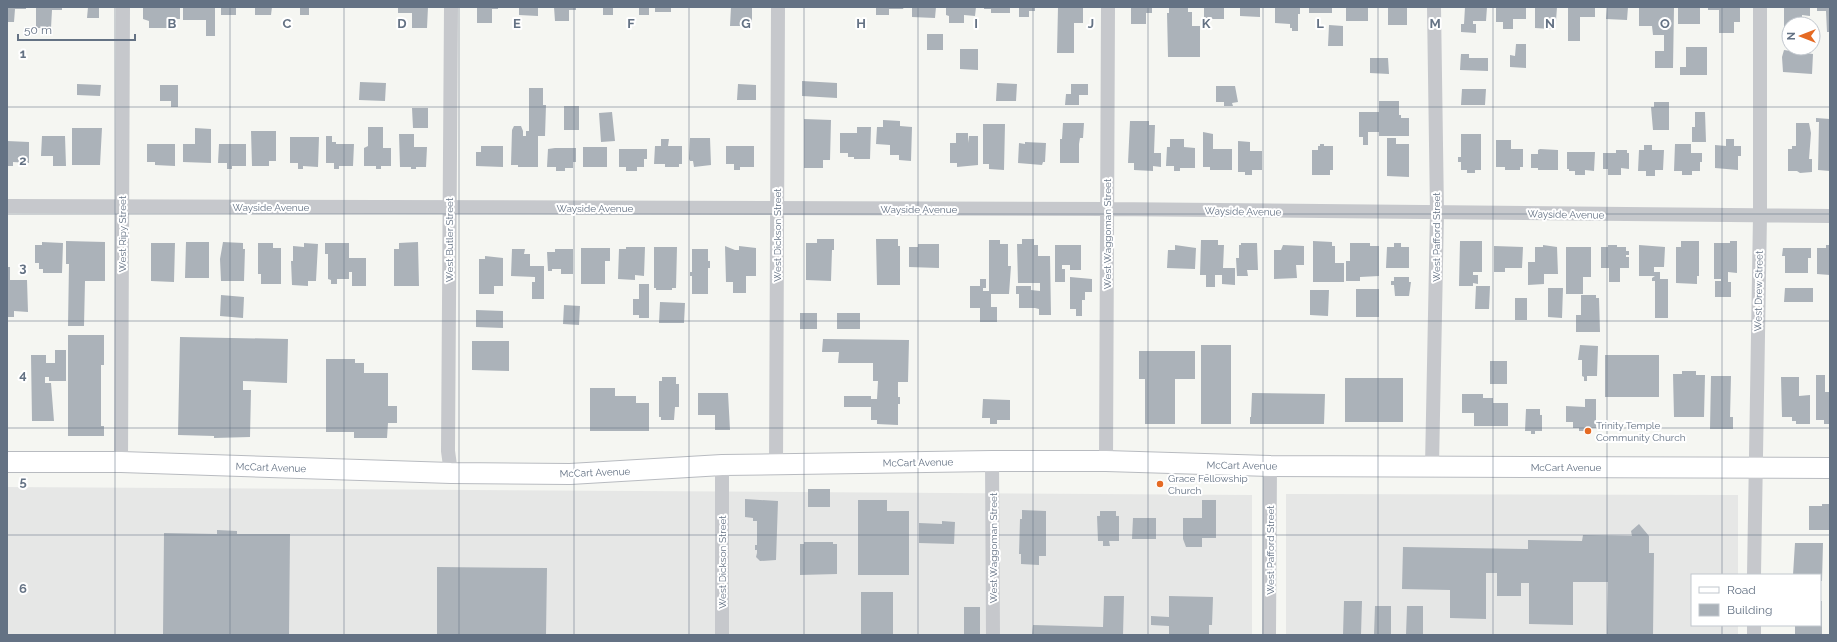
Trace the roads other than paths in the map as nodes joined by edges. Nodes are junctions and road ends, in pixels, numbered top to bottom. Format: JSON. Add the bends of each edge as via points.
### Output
{"nodes":[{"id":1,"x":123,"y":7,"type":"edge"},
{"id":2,"x":451,"y":7,"type":"edge"},
{"id":3,"x":778,"y":7,"type":"edge"},
{"id":4,"x":1108,"y":7,"type":"edge"},
{"id":5,"x":1434,"y":7,"type":"edge"},
{"id":6,"x":1760,"y":7,"type":"edge"},
{"id":7,"x":7,"y":206,"type":"edge"},
{"id":8,"x":122,"y":207,"type":"junction"},
{"id":9,"x":449,"y":208,"type":"junction"},
{"id":10,"x":777,"y":208,"type":"junction"},
{"id":11,"x":1107,"y":209,"type":"junction"},
{"id":12,"x":1437,"y":213,"type":"junction"},
{"id":13,"x":1760,"y":216,"type":"junction"},
{"id":14,"x":1830,"y":216,"type":"edge"},
{"id":15,"x":992,"y":461,"type":"junction"},
{"id":16,"x":1106,"y":461,"type":"junction"},
{"id":17,"x":7,"y":462,"type":"edge"},
{"id":18,"x":121,"y":462,"type":"junction"},
{"id":19,"x":776,"y":464,"type":"junction"},
{"id":20,"x":722,"y":465,"type":"junction"},
{"id":21,"x":1270,"y":466,"type":"junction"},
{"id":22,"x":1432,"y":466,"type":"junction"},
{"id":23,"x":1755,"y":468,"type":"junction"},
{"id":24,"x":1830,"y":468,"type":"edge"},
{"id":25,"x":451,"y":473,"type":"junction"},
{"id":26,"x":1754,"y":574,"type":"edge"},
{"id":27,"x":722,"y":635,"type":"edge"},
{"id":28,"x":993,"y":635,"type":"edge"},
{"id":29,"x":1269,"y":635,"type":"edge"}],
"edges":[{"from":1,"to":8,"type":"street","name":"West Ripy Street"},
{"from":2,"to":9,"type":"street","name":"West Butler Street"},
{"from":3,"to":10,"type":"street","name":"West Dickson Street"},
{"from":4,"to":11,"type":"street","name":"West Waggoman Street"},
{"from":5,"to":12,"type":"street","name":"West Pafford Street"},
{"from":6,"to":13,"type":"street","name":"West Drew Street"},
{"from":7,"to":8,"type":"street","name":"Wayside Avenue"},
{"from":8,"to":9,"type":"street","name":"Wayside Avenue"},
{"from":8,"to":18,"type":"street","name":"West Ripy Street"},
{"from":9,"to":10,"type":"street","name":"Wayside Avenue"},
{"from":9,"to":25,"type":"street","name":"West Butler Street","via":[[448,451]]},
{"from":10,"to":11,"type":"street","name":"Wayside Avenue"},
{"from":10,"to":19,"type":"street","name":"West Dickson Street"},
{"from":11,"to":12,"type":"street","name":"Wayside Avenue"},
{"from":11,"to":16,"type":"street","name":"West Waggoman Street"},
{"from":12,"to":13,"type":"street","name":"Wayside Avenue"},
{"from":12,"to":22,"type":"street","name":"West Pafford Street"},
{"from":13,"to":14,"type":"street","name":"Wayside Avenue"},
{"from":13,"to":23,"type":"street","name":"West Drew Street"},
{"from":15,"to":16,"type":"main road","name":"McCart Avenue"},
{"from":15,"to":19,"type":"main road","name":"McCart Avenue"},
{"from":15,"to":28,"type":"street","name":"West Waggoman Street"},
{"from":16,"to":21,"type":"main road","name":"McCart Avenue"},
{"from":17,"to":18,"type":"main road","name":"McCart Avenue"},
{"from":18,"to":25,"type":"main road","name":"McCart Avenue"},
{"from":19,"to":20,"type":"main road","name":"McCart Avenue"},
{"from":20,"to":25,"type":"main road","name":"McCart Avenue","via":[[570,474]]},
{"from":20,"to":27,"type":"street","name":"West Dickson Street"},
{"from":21,"to":22,"type":"main road","name":"McCart Avenue"},
{"from":21,"to":29,"type":"street","name":"West Pafford Street"},
{"from":22,"to":23,"type":"main road","name":"McCart Avenue"},
{"from":23,"to":24,"type":"main road","name":"McCart Avenue"},
{"from":23,"to":26,"type":"street","name":"West Drew Street"}]}
